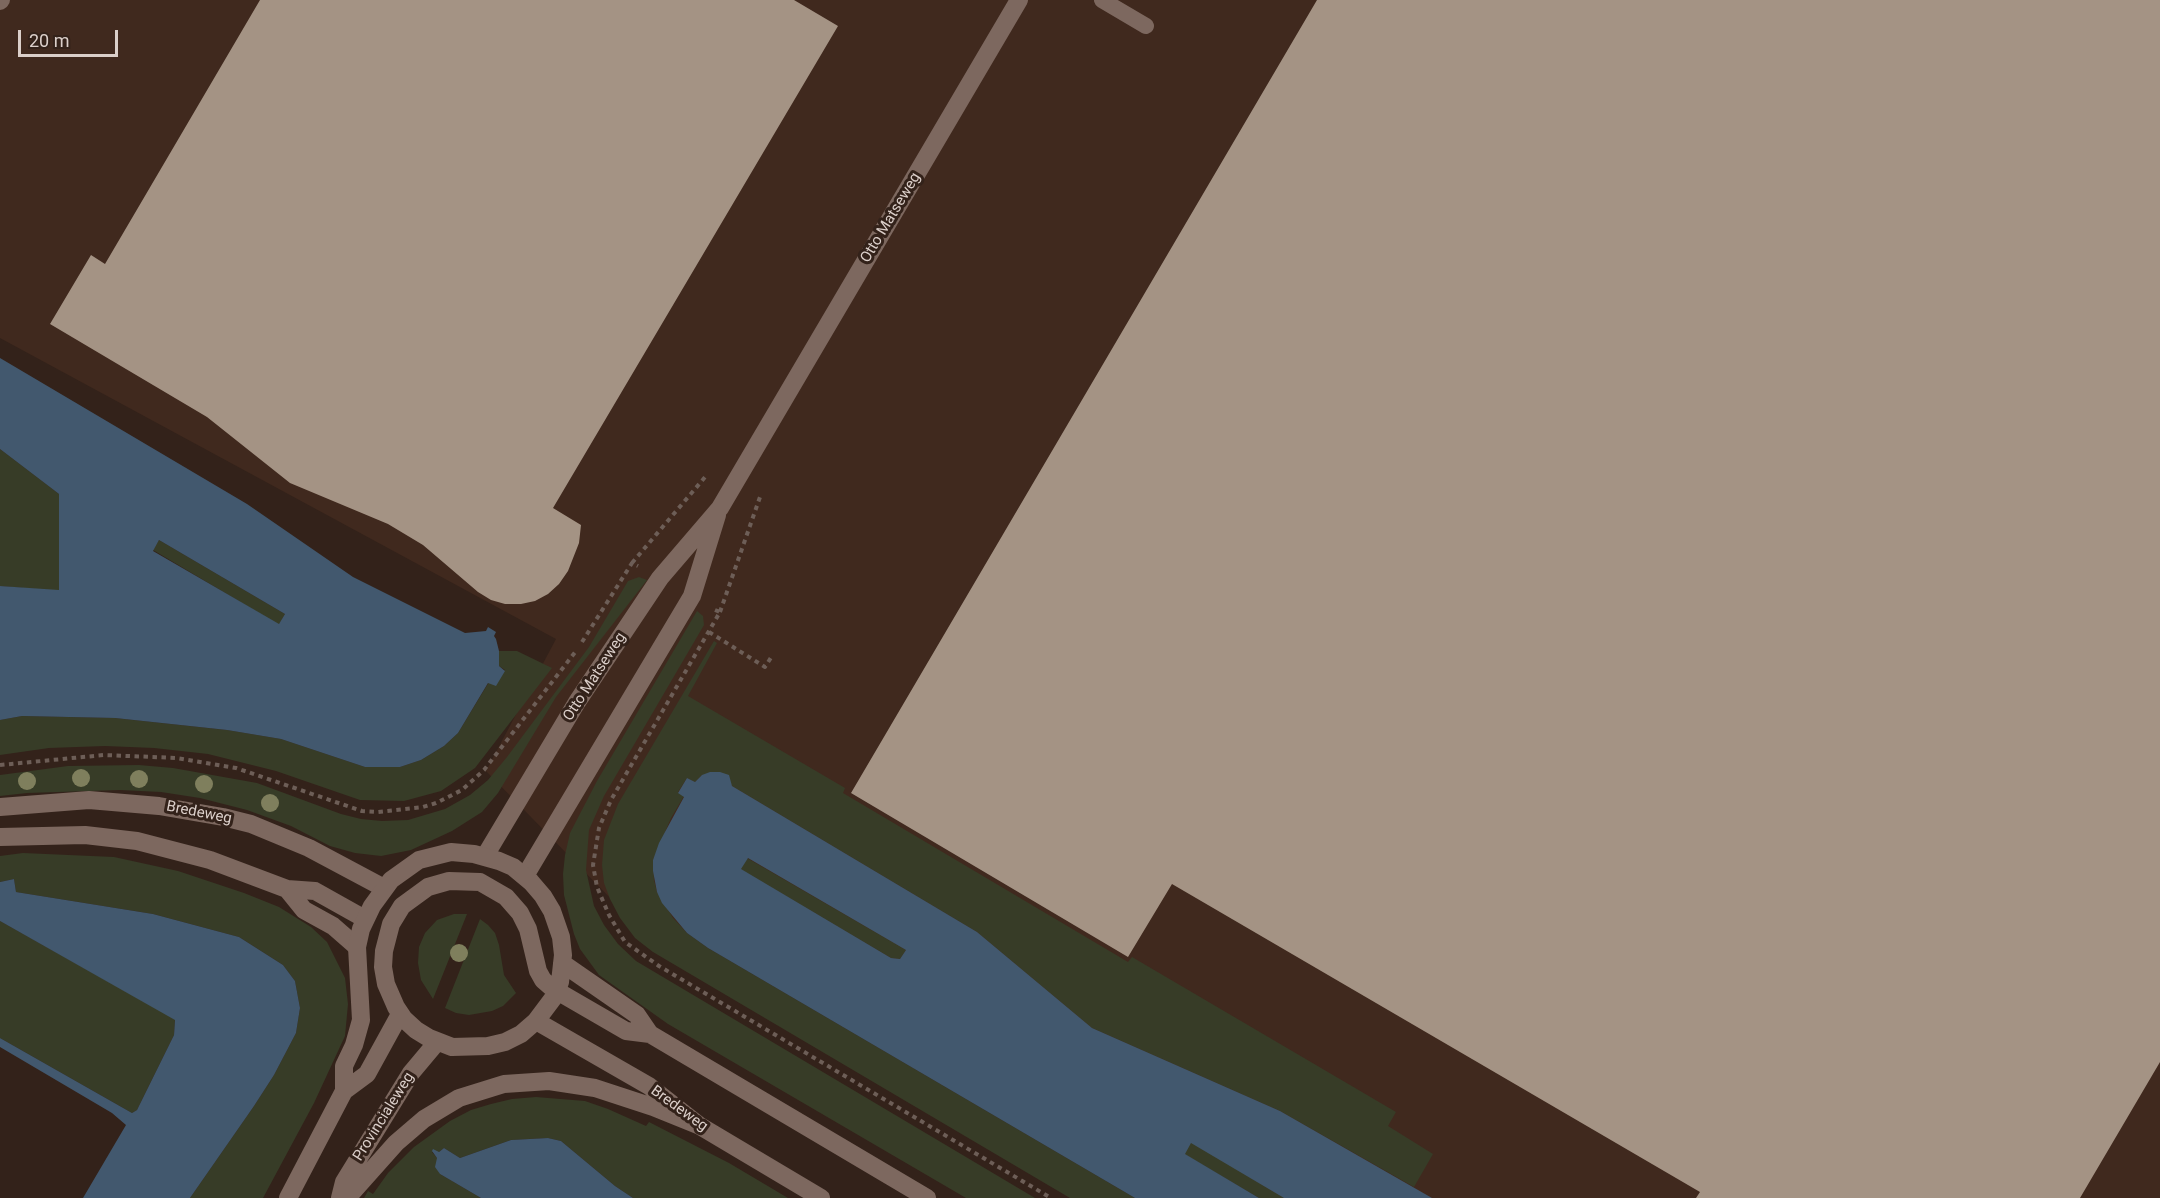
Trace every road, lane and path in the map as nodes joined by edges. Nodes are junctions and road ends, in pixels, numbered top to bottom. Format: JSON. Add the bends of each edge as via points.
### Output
{"nodes":[{"id":1,"x":1019,"y":0,"type":"edge"},
{"id":2,"x":1102,"y":0,"type":"edge"},
{"id":3,"x":1146,"y":26,"type":"dead end"},
{"id":4,"x":762,"y":491,"type":"dead end"},
{"id":5,"x":720,"y":508,"type":"junction"},
{"id":6,"x":720,"y":612,"type":"dead end"},
{"id":7,"x":709,"y":632,"type":"dead end"},
{"id":8,"x":772,"y":656,"type":"dead end"},
{"id":9,"x":0,"y":807,"type":"edge"},
{"id":10,"x":0,"y":837,"type":"edge"},
{"id":11,"x":485,"y":856,"type":"junction"},
{"id":12,"x":525,"y":876,"type":"junction"},
{"id":13,"x":470,"y":880,"type":"junction"},
{"id":14,"x":384,"y":888,"type":"junction"},
{"id":15,"x":287,"y":889,"type":"junction"},
{"id":16,"x":365,"y":920,"type":"junction"},
{"id":17,"x":387,"y":934,"type":"junction"},
{"id":18,"x":357,"y":948,"type":"junction"},
{"id":19,"x":562,"y":963,"type":"junction"},
{"id":20,"x":557,"y":991,"type":"junction"},
{"id":21,"x":400,"y":1014,"type":"junction"},
{"id":22,"x":536,"y":1021,"type":"junction"},
{"id":23,"x":650,"y":1034,"type":"junction"},
{"id":24,"x":437,"y":1042,"type":"junction"},
{"id":25,"x":344,"y":1091,"type":"junction"},
{"id":26,"x":700,"y":1126,"type":"junction"},
{"id":27,"x":288,"y":1198,"type":"edge"},
{"id":28,"x":340,"y":1198,"type":"edge"},
{"id":29,"x":347,"y":1198,"type":"edge"},
{"id":30,"x":821,"y":1198,"type":"edge"},
{"id":31,"x":927,"y":1198,"type":"edge"}],
"edges":[{"from":1,"to":5,"type":"main road","name":"Otto Matseweg"},
{"from":2,"to":3,"type":"lane"},
{"from":4,"to":6,"type":"path"},
{"from":5,"to":11,"type":"main road","name":"Otto Matseweg","via":[[660,578],[577,702]]},
{"from":5,"to":12,"type":"main road","name":"Otto Matseweg","via":[[692,596]]},
{"from":7,"to":8,"type":"path","via":[[765,667]]},
{"from":9,"to":14,"type":"main road","name":"Bredeweg","via":[[88,800],[213,814],[284,837]]},
{"from":10,"to":15,"type":"main road","via":[[85,835],[137,841],[210,860]]},
{"from":11,"to":12,"type":"main road"},
{"from":11,"to":13,"type":"main road","name":"Otto Matseweg"},
{"from":11,"to":14,"type":"main road","via":[[451,852],[429,856],[409,866]]},
{"from":12,"to":19,"type":"main road","via":[[556,919]]},
{"from":13,"to":17,"type":"main road","via":[[448,881],[419,892],[402,906]]},
{"from":13,"to":20,"type":"main road","via":[[498,891],[514,906],[528,929],[538,971]]},
{"from":14,"to":16,"type":"main road"},
{"from":15,"to":16,"type":"main road","via":[[315,891]]},
{"from":15,"to":18,"type":"main road","via":[[304,910],[333,926]]},
{"from":16,"to":17,"type":"main road"},
{"from":16,"to":18,"type":"main road"},
{"from":17,"to":21,"type":"main road","via":[[384,975]]},
{"from":18,"to":25,"type":"main road","via":[[361,1026],[344,1066]]},
{"from":19,"to":20,"type":"main road"},
{"from":19,"to":23,"type":"main road","via":[[637,1015]]},
{"from":20,"to":22,"type":"main road"},
{"from":20,"to":23,"type":"main road","via":[[626,1031]]},
{"from":21,"to":24,"type":"main road","via":[[416,1030]]},
{"from":21,"to":25,"type":"main road","via":[[367,1074]]},
{"from":22,"to":24,"type":"main road","via":[[521,1034],[488,1046],[452,1047]]},
{"from":22,"to":26,"type":"main road","name":"Bredeweg","via":[[648,1086]]},
{"from":23,"to":31,"type":"main road"},
{"from":24,"to":28,"type":"main road","name":"Provincialeweg","via":[[399,1093],[344,1182]]},
{"from":25,"to":27,"type":"main road"},
{"from":26,"to":29,"type":"main road","via":[[595,1088],[549,1081],[504,1084],[459,1098],[424,1119],[396,1143]]},
{"from":26,"to":30,"type":"main road","name":"Bredeweg"}]}
